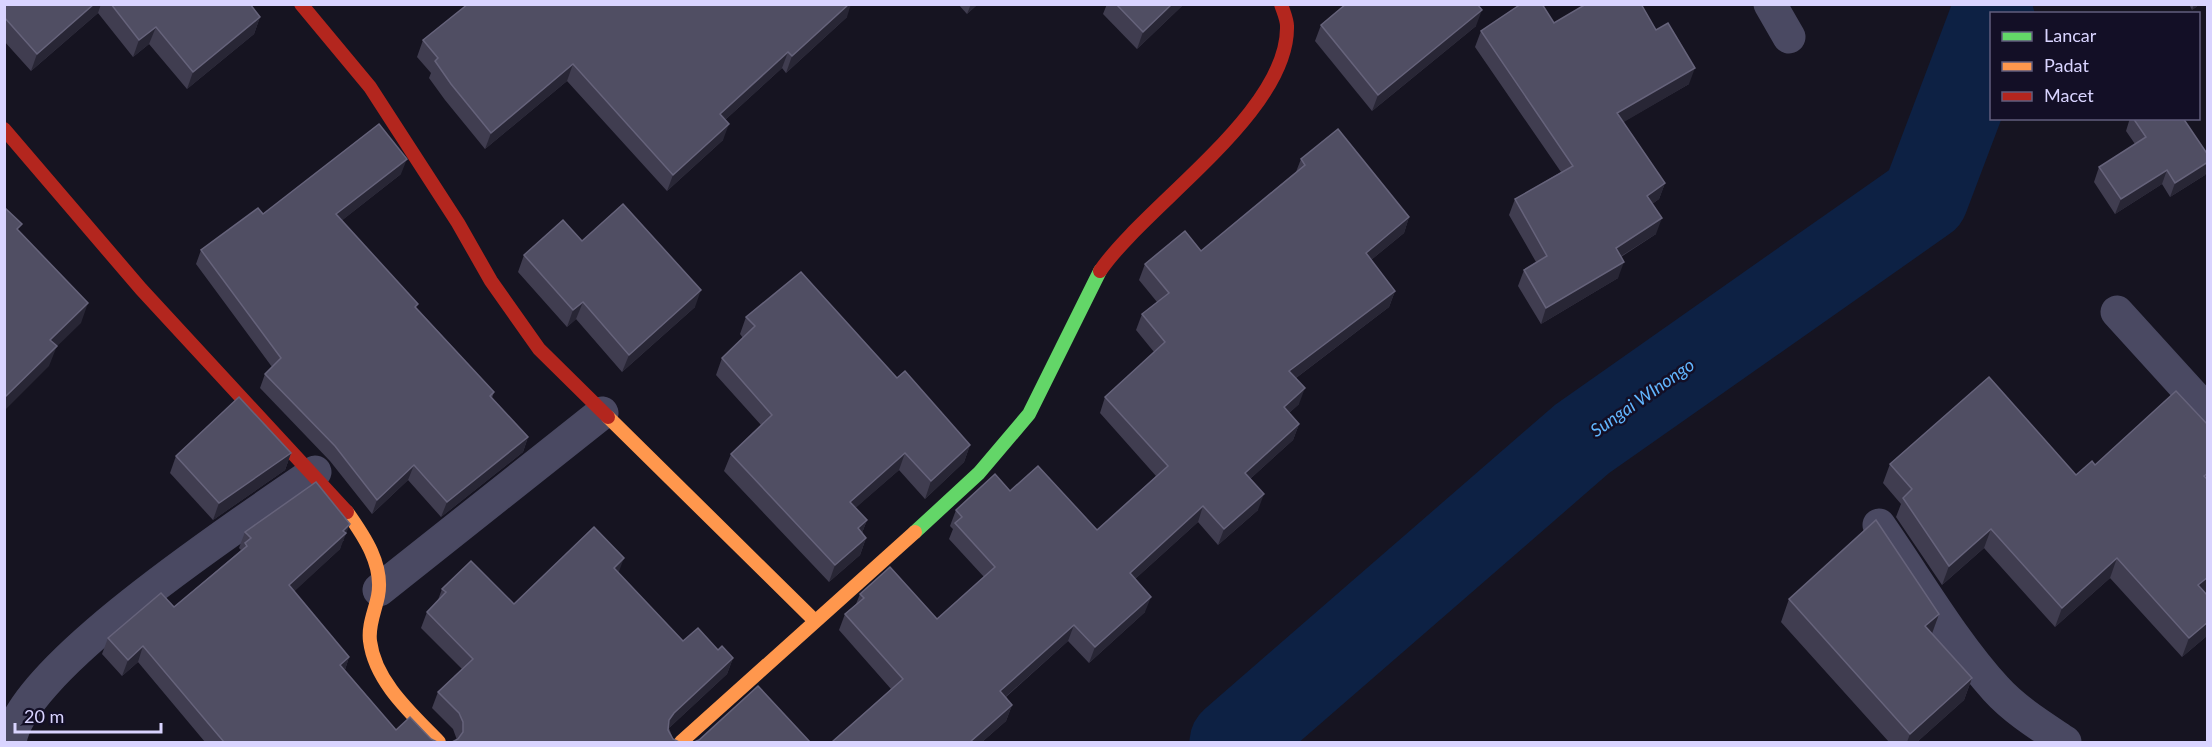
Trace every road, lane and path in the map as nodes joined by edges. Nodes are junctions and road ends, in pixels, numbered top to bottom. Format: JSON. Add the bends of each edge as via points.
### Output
{"nodes":[{"id":1,"x":301,"y":4,"type":"edge"},
{"id":2,"x":1281,"y":4,"type":"edge"},
{"id":3,"x":1770,"y":4,"type":"edge"},
{"id":4,"x":1788,"y":37,"type":"dead end"},
{"id":5,"x":4,"y":129,"type":"edge"},
{"id":6,"x":2117,"y":312,"type":"dead end"},
{"id":7,"x":2208,"y":411,"type":"edge"},
{"id":8,"x":602,"y":413,"type":"junction"},
{"id":9,"x":315,"y":472,"type":"junction"},
{"id":10,"x":1879,"y":525,"type":"edge"},
{"id":11,"x":379,"y":590,"type":"junction"},
{"id":12,"x":814,"y":620,"type":"junction"},
{"id":13,"x":10,"y":742,"type":"edge"},
{"id":14,"x":439,"y":742,"type":"edge"},
{"id":15,"x":681,"y":742,"type":"edge"},
{"id":16,"x":2065,"y":742,"type":"edge"}],
"edges":[{"from":1,"to":8,"type":"street","via":[[370,87],[491,281],[539,349]]},
{"from":2,"to":12,"type":"street","via":[[1288,25],[1277,71],[1259,100],[1218,147],[1149,214],[1093,279],[1029,416],[982,470]]},
{"from":3,"to":4,"type":"street"},
{"from":5,"to":9,"type":"street","via":[[141,289]]},
{"from":6,"to":7,"type":"street"},
{"from":8,"to":11,"type":"street"},
{"from":8,"to":12,"type":"street"},
{"from":9,"to":11,"type":"street","via":[[365,537],[376,564]]},
{"from":9,"to":13,"type":"street","via":[[200,552],[60,665],[32,694],[11,729]]},
{"from":10,"to":16,"type":"street","via":[[1997,690]]},
{"from":11,"to":14,"type":"street","via":[[370,641],[380,671],[405,706]]},
{"from":12,"to":15,"type":"street"}]}
